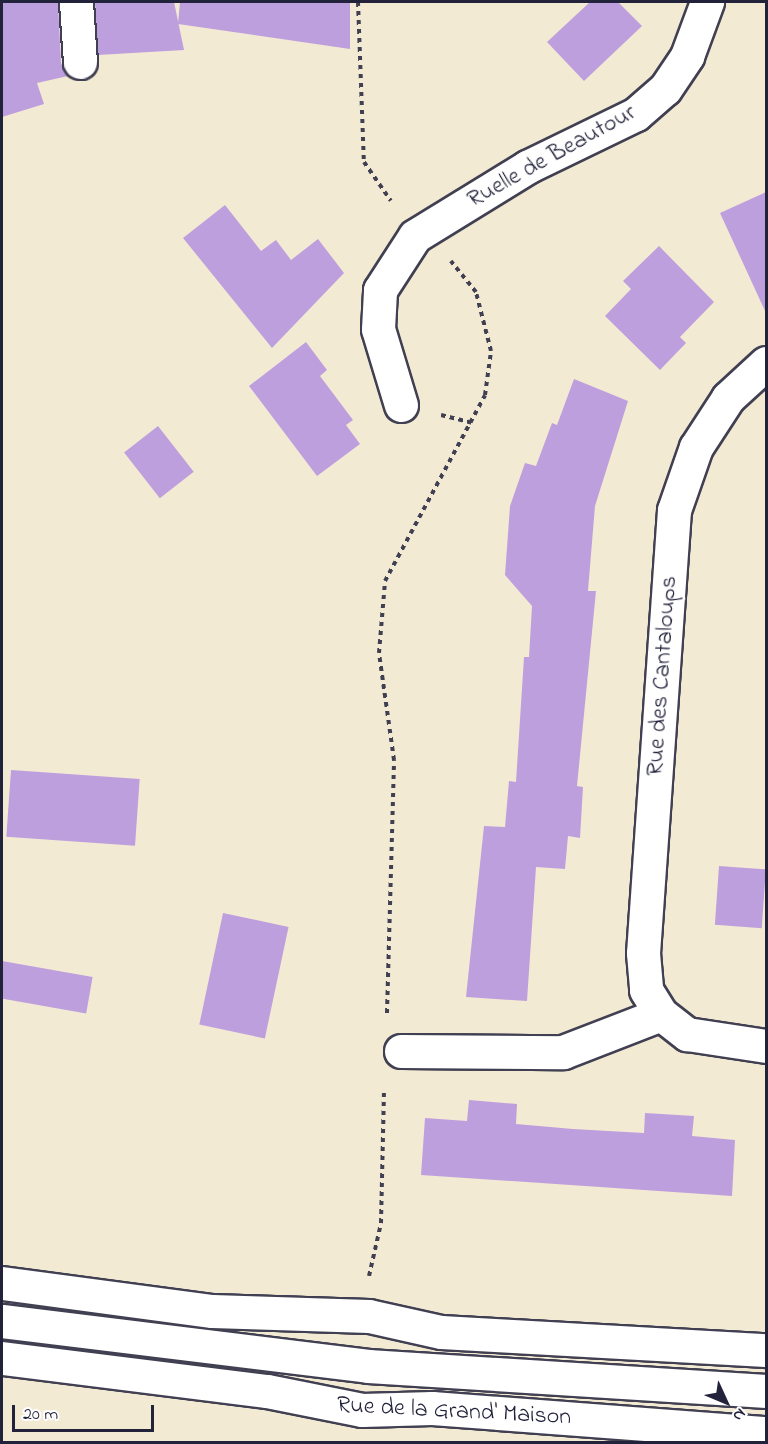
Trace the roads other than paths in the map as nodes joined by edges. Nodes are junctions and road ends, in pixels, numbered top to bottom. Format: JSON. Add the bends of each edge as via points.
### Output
{"nodes":[{"id":1,"x":76,"y":2,"type":"edge"},
{"id":2,"x":707,"y":2,"type":"edge"},
{"id":3,"x":80,"y":62,"type":"dead end"},
{"id":4,"x":766,"y":363,"type":"edge"},
{"id":5,"x":401,"y":405,"type":"dead end"},
{"id":6,"x":661,"y":1014,"type":"junction"},
{"id":7,"x":394,"y":1038,"type":"road end"},
{"id":8,"x":766,"y":1046,"type":"edge"},
{"id":9,"x":2,"y":1283,"type":"edge"},
{"id":10,"x":2,"y":1321,"type":"edge"},
{"id":11,"x":766,"y":1350,"type":"edge"},
{"id":12,"x":2,"y":1358,"type":"edge"},
{"id":13,"x":766,"y":1391,"type":"edge"},
{"id":14,"x":766,"y":1433,"type":"edge"}],
"edges":[{"from":1,"to":3,"type":"main road"},
{"from":2,"to":5,"type":"main road","name":"Ruelle de Beautour","via":[[687,56],[665,89],[636,114],[527,167],[415,236],[380,290],[378,329]]},
{"from":4,"to":6,"type":"main road","name":"Rue des Cantaloups","via":[[728,398],[696,447],[674,510],[643,953],[646,990]]},
{"from":6,"to":7,"type":"main road","via":[[563,1052]]},
{"from":6,"to":8,"type":"main road","name":"Rue des Cantaloups","via":[[687,1034]]},
{"from":9,"to":11,"type":"main road","via":[[224,1312],[369,1316],[441,1332]]},
{"from":10,"to":13,"type":"main road","name":"Rue de la Grand' Maison","via":[[368,1365]]},
{"from":12,"to":14,"type":"main road","name":"Rue de la Grand' Maison","via":[[267,1391],[362,1410],[432,1408]]}]}
